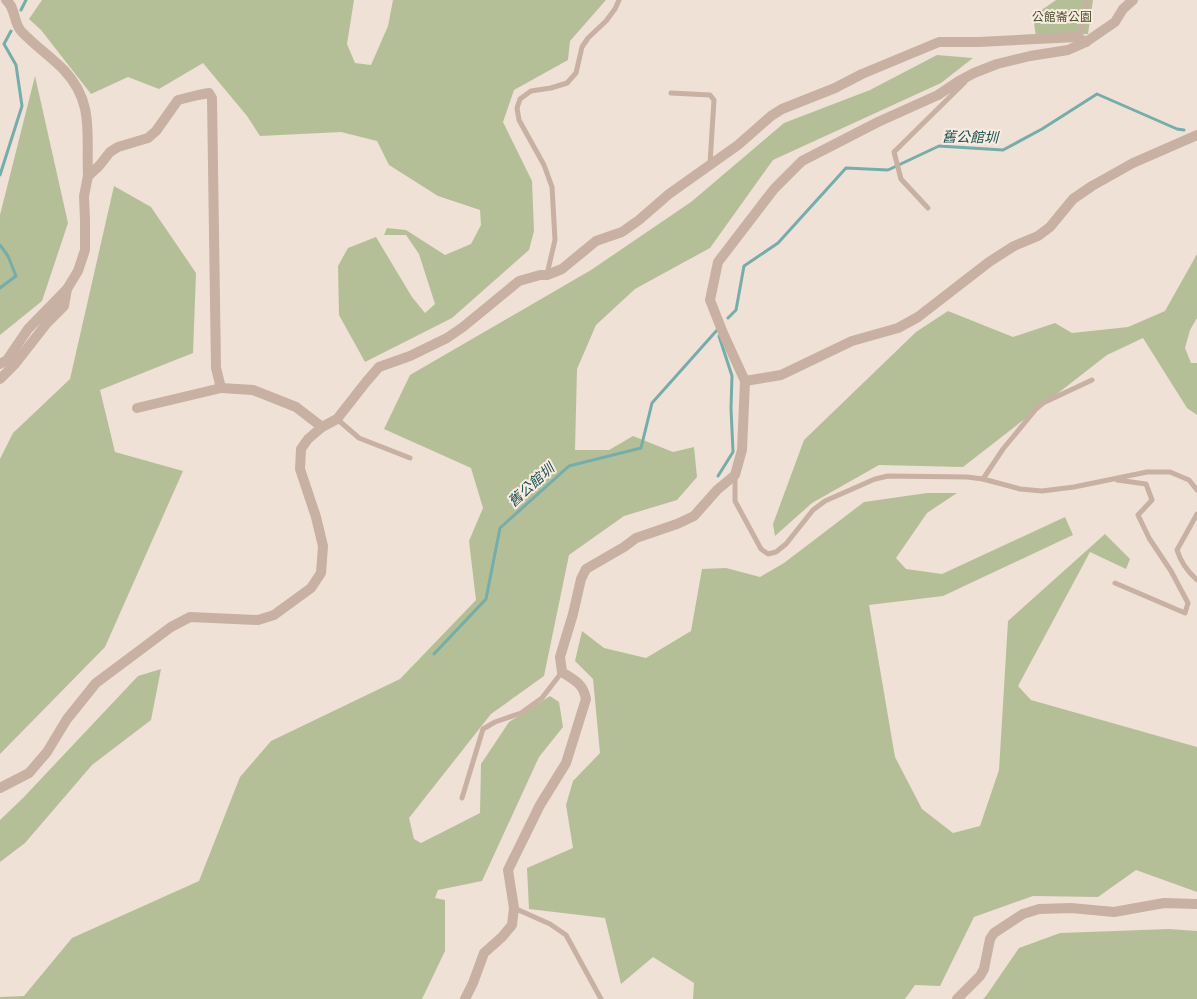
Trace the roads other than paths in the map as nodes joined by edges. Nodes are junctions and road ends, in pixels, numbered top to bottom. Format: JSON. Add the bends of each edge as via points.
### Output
{"nodes":[{"id":1,"x":6,"y":0,"type":"edge"},
{"id":2,"x":619,"y":0,"type":"edge"},
{"id":3,"x":1087,"y":0,"type":"edge"},
{"id":4,"x":1133,"y":0,"type":"edge"},
{"id":5,"x":1082,"y":40,"type":"junction"},
{"id":6,"x":974,"y":73,"type":"junction"},
{"id":7,"x":671,"y":93,"type":"dead end"},
{"id":8,"x":1197,"y":135,"type":"edge"},
{"id":9,"x":710,"y":164,"type":"junction"},
{"id":10,"x":88,"y":176,"type":"junction"},
{"id":11,"x":928,"y":208,"type":"dead end"},
{"id":12,"x":547,"y":275,"type":"junction"},
{"id":13,"x":68,"y":289,"type":"junction"},
{"id":14,"x":0,"y":364,"type":"edge"},
{"id":15,"x":0,"y":379,"type":"edge"},
{"id":16,"x":1092,"y":380,"type":"dead end"},
{"id":17,"x":745,"y":381,"type":"junction"},
{"id":18,"x":221,"y":388,"type":"junction"},
{"id":19,"x":137,"y":408,"type":"dead end"},
{"id":20,"x":337,"y":419,"type":"junction"},
{"id":21,"x":322,"y":427,"type":"junction"},
{"id":22,"x":410,"y":458,"type":"dead end"},
{"id":23,"x":735,"y":476,"type":"junction"},
{"id":24,"x":983,"y":479,"type":"junction"},
{"id":25,"x":1112,"y":479,"type":"junction"},
{"id":26,"x":1197,"y":490,"type":"edge"},
{"id":27,"x":1197,"y":514,"type":"edge"},
{"id":28,"x":1197,"y":580,"type":"edge"},
{"id":29,"x":1115,"y":583,"type":"dead end"},
{"id":30,"x":562,"y":672,"type":"junction"},
{"id":31,"x":0,"y":788,"type":"edge"},
{"id":32,"x":462,"y":798,"type":"dead end"},
{"id":33,"x":1197,"y":904,"type":"edge"},
{"id":34,"x":514,"y":908,"type":"junction"},
{"id":35,"x":465,"y":999,"type":"edge"},
{"id":36,"x":601,"y":999,"type":"edge"},
{"id":37,"x":957,"y":999,"type":"edge"}],
"edges":[{"from":1,"to":10,"type":"street","via":[[11,4],[19,29],[64,70],[80,90],[87,113]]},
{"from":2,"to":12,"type":"lane","via":[[606,21],[582,47],[576,73],[568,83],[530,91],[520,99],[519,120],[544,165],[552,187],[556,240]]},
{"from":3,"to":5,"type":"lane"},
{"from":4,"to":5,"type":"street","via":[[1115,22]]},
{"from":5,"to":6,"type":"street","via":[[1068,50],[997,64]]},
{"from":5,"to":9,"type":"street","via":[[940,42],[782,109]]},
{"from":6,"to":11,"type":"lane","via":[[894,152],[901,179]]},
{"from":6,"to":17,"type":"street","via":[[938,95],[802,161],[774,189],[718,262],[710,300]]},
{"from":7,"to":9,"type":"lane","via":[[710,95],[714,100]]},
{"from":8,"to":17,"type":"street","via":[[1133,163],[1092,186],[1073,199],[1050,227],[1038,236],[989,262],[918,317],[898,328],[852,340],[781,375]]},
{"from":9,"to":12,"type":"street","via":[[622,232],[596,241],[562,269]]},
{"from":10,"to":13,"type":"street","via":[[84,196],[85,250]]},
{"from":10,"to":18,"type":"street","via":[[110,152],[148,138],[178,100],[209,93],[212,98],[216,368]]},
{"from":12,"to":20,"type":"street","via":[[519,281],[447,338],[380,367]]},
{"from":13,"to":14,"type":"street","via":[[28,329],[7,360]]},
{"from":13,"to":15,"type":"street","via":[[64,306]]},
{"from":16,"to":24,"type":"lane","via":[[1036,409]]},
{"from":17,"to":23,"type":"street","via":[[742,450]]},
{"from":18,"to":19,"type":"street"},
{"from":18,"to":21,"type":"street","via":[[253,390],[296,407]]},
{"from":20,"to":21,"type":"street"},
{"from":20,"to":22,"type":"lane","via":[[359,438]]},
{"from":21,"to":31,"type":"street","via":[[302,449],[300,470],[324,546],[321,574],[311,588],[274,615],[258,620],[190,618],[171,627],[96,683],[29,774]]},
{"from":23,"to":24,"type":"lane","via":[[735,501],[761,549],[768,554],[786,544],[825,501],[875,479],[888,476]]},
{"from":23,"to":30,"type":"street","via":[[717,490],[694,516],[636,538],[586,569],[560,657]]},
{"from":24,"to":25,"type":"lane","via":[[1042,491]]},
{"from":25,"to":26,"type":"lane","via":[[1147,472],[1170,472],[1189,480]]},
{"from":25,"to":29,"type":"lane","via":[[1146,484],[1152,500],[1138,515],[1188,603],[1185,613]]},
{"from":27,"to":28,"type":"lane","via":[[1177,550],[1180,561]]},
{"from":30,"to":32,"type":"lane","via":[[542,698],[520,713],[483,729]]},
{"from":30,"to":34,"type":"street","via":[[584,689],[586,699],[566,763],[540,805],[508,870]]},
{"from":33,"to":37,"type":"street","via":[[1164,903],[1114,912],[1039,909],[1023,914],[994,933],[984,969]]},
{"from":34,"to":35,"type":"street","via":[[512,925],[484,953]]},
{"from":34,"to":36,"type":"lane","via":[[566,935]]}]}
